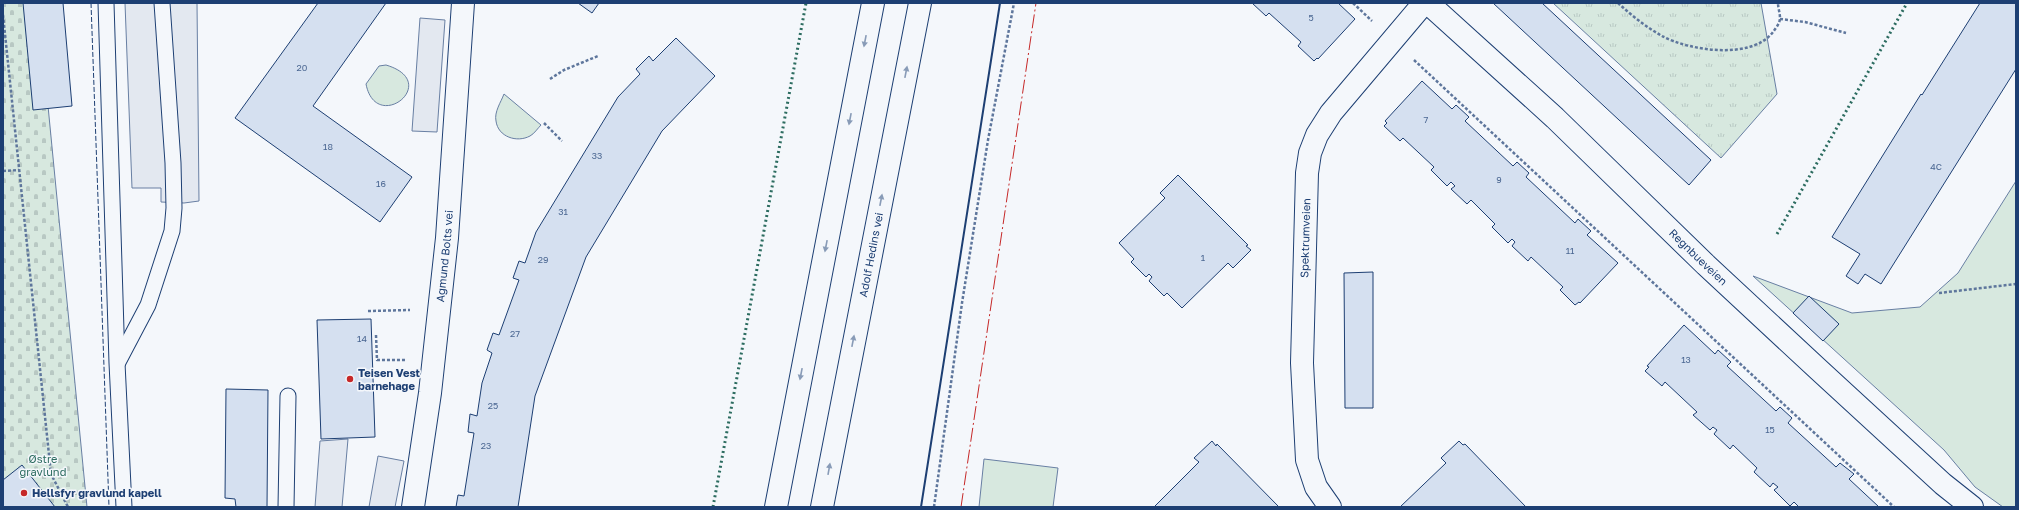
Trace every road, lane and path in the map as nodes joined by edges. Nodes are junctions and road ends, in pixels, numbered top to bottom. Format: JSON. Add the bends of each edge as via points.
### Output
{"nodes":[{"id":1,"x":106,"y":3,"type":"edge"},
{"id":2,"x":162,"y":3,"type":"edge"},
{"id":3,"x":463,"y":3,"type":"edge"},
{"id":4,"x":873,"y":3,"type":"edge"},
{"id":5,"x":920,"y":3,"type":"edge"},
{"id":6,"x":1014,"y":3,"type":"edge"},
{"id":7,"x":1353,"y":3,"type":"edge"},
{"id":8,"x":1424,"y":3,"type":"edge"},
{"id":9,"x":1428,"y":3,"type":"edge"},
{"id":10,"x":1618,"y":3,"type":"edge"},
{"id":11,"x":1778,"y":3,"type":"edge"},
{"id":12,"x":3,"y":15,"type":"edge"},
{"id":13,"x":1780,"y":19,"type":"junction"},
{"id":14,"x":1846,"y":33,"type":"dead end"},
{"id":15,"x":1392,"y":40,"type":"junction"},
{"id":16,"x":598,"y":56,"type":"dead end"},
{"id":17,"x":550,"y":80,"type":"dead end"},
{"id":18,"x":544,"y":123,"type":"dead end"},
{"id":19,"x":562,"y":141,"type":"dead end"},
{"id":20,"x":20,"y":170,"type":"junction"},
{"id":21,"x":3,"y":171,"type":"edge"},
{"id":22,"x":2016,"y":284,"type":"edge"},
{"id":23,"x":1939,"y":294,"type":"dead end"},
{"id":24,"x":368,"y":311,"type":"dead end"},
{"id":25,"x":438,"y":311,"type":"junction"},
{"id":26,"x":376,"y":334,"type":"dead end"},
{"id":27,"x":434,"y":360,"type":"junction"},
{"id":28,"x":117,"y":363,"type":"junction"},
{"id":29,"x":288,"y":396,"type":"dead end"},
{"id":30,"x":68,"y":507,"type":"edge"},
{"id":31,"x":124,"y":507,"type":"edge"},
{"id":32,"x":286,"y":507,"type":"edge"},
{"id":33,"x":413,"y":507,"type":"edge"},
{"id":34,"x":776,"y":507,"type":"edge"},
{"id":35,"x":822,"y":507,"type":"edge"},
{"id":36,"x":934,"y":507,"type":"edge"},
{"id":37,"x":1330,"y":507,"type":"edge"},
{"id":38,"x":1894,"y":507,"type":"edge"},
{"id":39,"x":1972,"y":507,"type":"edge"}],
"edges":[{"from":1,"to":28,"type":"lane"},
{"from":2,"to":28,"type":"lane","via":[[173,163],[172,231],[148,305]]},
{"from":3,"to":25,"type":"main road","name":"Agmund Bolts vei","via":[[450,206]]},
{"from":4,"to":34,"type":"main road","one_way":true},
{"from":35,"to":5,"type":"main road","name":"Adolf Hedins vei","one_way":true},
{"from":6,"to":36,"type":"path","via":[[988,140],[963,295]]},
{"from":7,"to":15,"type":"path"},
{"from":8,"to":15,"type":"main road","name":"Spektrumveien"},
{"from":9,"to":39,"type":"main road","name":"Regnbueveien","via":[[1555,118],[1706,265],[1819,370]]},
{"from":10,"to":13,"type":"path","via":[[1662,36],[1704,48],[1748,49],[1770,36]]},
{"from":11,"to":13,"type":"path"},
{"from":12,"to":20,"type":"path"},
{"from":13,"to":14,"type":"path","via":[[1805,22]]},
{"from":15,"to":37,"type":"main road","name":"Spektrumveien","via":[[1331,113],[1317,135],[1307,174],[1302,363],[1307,460],[1316,487]]},
{"from":15,"to":38,"type":"path"},
{"from":16,"to":17,"type":"path","via":[[564,70]]},
{"from":18,"to":19,"type":"path"},
{"from":20,"to":21,"type":"path"},
{"from":20,"to":30,"type":"path","via":[[51,474]]},
{"from":22,"to":23,"type":"path"},
{"from":24,"to":25,"type":"path"},
{"from":25,"to":27,"type":"main road","name":"Agmund Bolts vei"},
{"from":26,"to":27,"type":"path","via":[[377,360]]},
{"from":27,"to":33,"type":"main road","name":"Agmund Bolts vei"},
{"from":28,"to":31,"type":"lane"},
{"from":29,"to":32,"type":"lane"}]}
